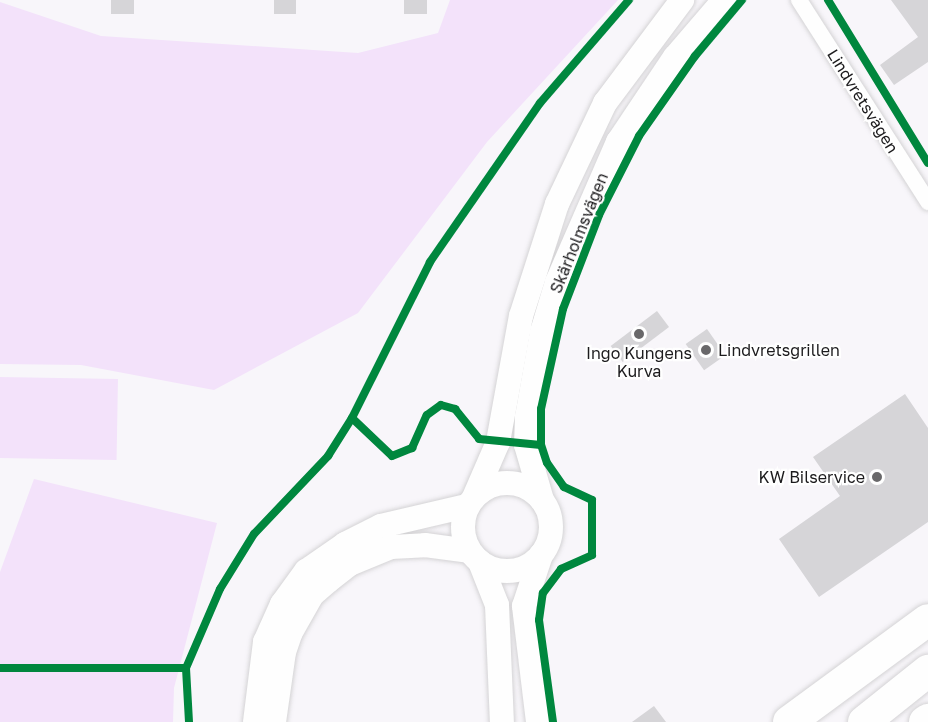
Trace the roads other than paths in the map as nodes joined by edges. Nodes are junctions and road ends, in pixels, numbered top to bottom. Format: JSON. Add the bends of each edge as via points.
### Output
{"nodes":[{"id":1,"x":682,"y":0,"type":"edge"},
{"id":2,"x":724,"y":0,"type":"edge"},
{"id":3,"x":799,"y":0,"type":"edge"},
{"id":4,"x":928,"y":202,"type":"edge"},
{"id":5,"x":542,"y":500,"type":"junction"},
{"id":6,"x":471,"y":501,"type":"junction"},
{"id":7,"x":541,"y":555,"type":"junction"},
{"id":8,"x":475,"y":557,"type":"junction"},
{"id":9,"x":928,"y":620,"type":"edge"},
{"id":10,"x":928,"y":671,"type":"edge"},
{"id":11,"x":255,"y":722,"type":"edge"},
{"id":12,"x":274,"y":722,"type":"edge"},
{"id":13,"x":502,"y":722,"type":"edge"},
{"id":14,"x":538,"y":722,"type":"edge"},
{"id":15,"x":789,"y":722,"type":"edge"},
{"id":16,"x":864,"y":722,"type":"edge"}],
"edges":[{"from":1,"to":6,"type":"main road","name":"Skärholmsvägen","via":[[605,103],[557,204],[521,316],[498,442]]},
{"from":2,"to":5,"type":"main road","name":"Skärholmsvägen","via":[[642,102],[594,190],[565,260],[542,332],[527,417],[526,445]]},
{"from":3,"to":4,"type":"street","name":"Lindvretsvägen"},
{"from":5,"to":6,"type":"main road","via":[[522,485],[510,482],[486,488]]},
{"from":5,"to":7,"type":"main road","via":[[551,514],[553,530]]},
{"from":6,"to":8,"type":"main road","via":[[462,521]]},
{"from":6,"to":11,"type":"main road","via":[[381,526],[345,544],[306,571],[282,604],[265,642]]},
{"from":7,"to":8,"type":"main road","via":[[528,566],[511,571]]},
{"from":7,"to":14,"type":"main road","via":[[524,606]]},
{"from":8,"to":12,"type":"main road","via":[[425,545],[391,548],[350,564],[328,581],[312,595],[291,632],[284,652]]},
{"from":8,"to":13,"type":"main road","via":[[497,605]]},
{"from":9,"to":15,"type":"highway"},
{"from":10,"to":16,"type":"highway"}]}
